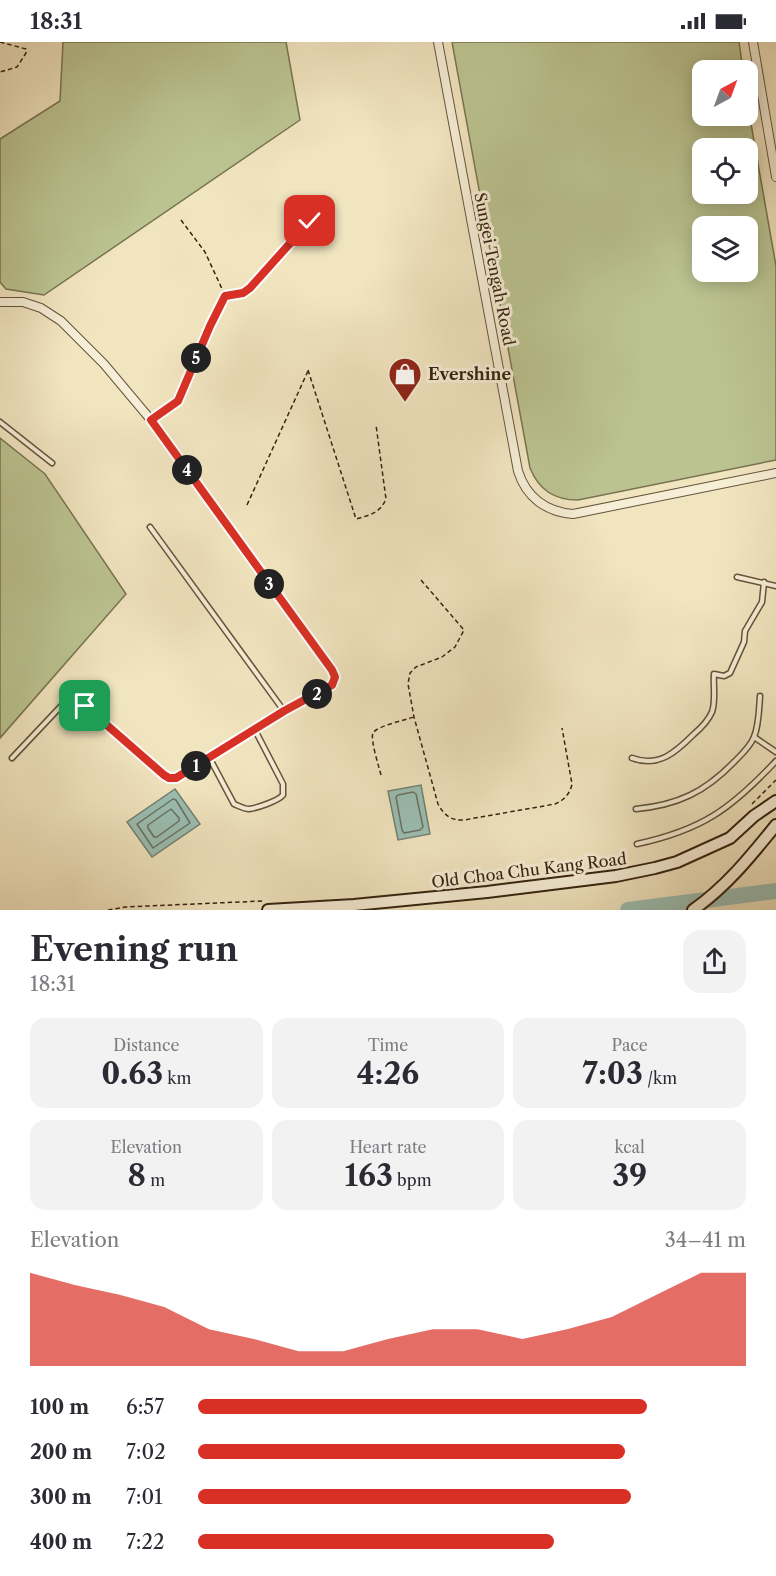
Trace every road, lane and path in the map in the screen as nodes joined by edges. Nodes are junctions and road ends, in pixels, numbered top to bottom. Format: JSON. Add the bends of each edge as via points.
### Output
{"nodes":[{"id":1,"x":0,"y":42,"type":"edge"},
{"id":2,"x":438,"y":42,"type":"edge"},
{"id":3,"x":753,"y":42,"type":"edge"},
{"id":4,"x":0,"y":72,"type":"edge"},
{"id":5,"x":776,"y":177,"type":"edge"},
{"id":6,"x":181,"y":220,"type":"dead end"},
{"id":7,"x":310,"y":221,"type":"dead end"},
{"id":8,"x":225,"y":296,"type":"junction"},
{"id":9,"x":0,"y":302,"type":"edge"},
{"id":10,"x":151,"y":420,"type":"junction"},
{"id":11,"x":0,"y":422,"type":"edge"},
{"id":12,"x":376,"y":425,"type":"dead end"},
{"id":13,"x":52,"y":463,"type":"dead end"},
{"id":14,"x":776,"y":473,"type":"edge"},
{"id":15,"x":247,"y":505,"type":"dead end"},
{"id":16,"x":150,"y":527,"type":"dead end"},
{"id":17,"x":737,"y":577,"type":"dead end"},
{"id":18,"x":421,"y":580,"type":"dead end"},
{"id":19,"x":764,"y":582,"type":"junction"},
{"id":20,"x":776,"y":586,"type":"edge"},
{"id":21,"x":332,"y":670,"type":"joint"},
{"id":22,"x":760,"y":696,"type":"dead end"},
{"id":23,"x":284,"y":711,"type":"junction"},
{"id":24,"x":414,"y":717,"type":"junction"},
{"id":25,"x":562,"y":728,"type":"dead end"},
{"id":26,"x":255,"y":730,"type":"junction"},
{"id":27,"x":754,"y":737,"type":"junction"},
{"id":28,"x":776,"y":752,"type":"edge"},
{"id":29,"x":209,"y":757,"type":"junction"},
{"id":30,"x":12,"y":758,"type":"dead end"},
{"id":31,"x":632,"y":758,"type":"dead end"},
{"id":32,"x":776,"y":761,"type":"edge"},
{"id":33,"x":381,"y":776,"type":"dead end"},
{"id":34,"x":776,"y":780,"type":"edge"},
{"id":35,"x":776,"y":801,"type":"edge"},
{"id":36,"x":750,"y":806,"type":"dead end"},
{"id":37,"x":636,"y":809,"type":"dead end"},
{"id":38,"x":776,"y":825,"type":"edge"},
{"id":39,"x":637,"y":844,"type":"dead end"},
{"id":40,"x":270,"y":906,"type":"edge"},
{"id":41,"x":108,"y":910,"type":"edge"},
{"id":42,"x":693,"y":910,"type":"edge"}],
"edges":[{"from":1,"to":4,"type":"path","via":[[26,49],[26,53],[17,67]]},
{"from":2,"to":14,"type":"street","name":"Sungei Tengah Road","via":[[518,471],[526,490],[543,506],[573,514]]},
{"from":3,"to":5,"type":"street"},
{"from":6,"to":8,"type":"path","via":[[205,252]]},
{"from":7,"to":8,"type":"path","via":[[250,288]]},
{"from":8,"to":10,"type":"lane","via":[[178,401]]},
{"from":9,"to":10,"type":"street","via":[[22,302],[61,321]]},
{"from":10,"to":21,"type":"street"},
{"from":11,"to":13,"type":"lane"},
{"from":12,"to":15,"type":"path","via":[[386,499],[374,514],[356,519],[308,370]]},
{"from":16,"to":23,"type":"lane"},
{"from":17,"to":19,"type":"lane"},
{"from":18,"to":24,"type":"path","via":[[464,630],[455,647],[410,673]]},
{"from":19,"to":20,"type":"lane"},
{"from":19,"to":31,"type":"lane","via":[[762,602],[745,631],[730,673],[714,674],[713,707],[707,720],[665,759],[642,762]]},
{"from":21,"to":23,"type":"lane","via":[[332,685]]},
{"from":22,"to":27,"type":"lane"},
{"from":23,"to":26,"type":"lane"},
{"from":24,"to":25,"type":"path","via":[[438,804],[456,820],[561,801],[572,784]]},
{"from":24,"to":33,"type":"path","via":[[374,732],[372,739]]},
{"from":26,"to":29,"type":"lane"},
{"from":26,"to":29,"type":"lane","via":[[283,784],[284,795],[277,801],[249,809],[234,804]]},
{"from":27,"to":28,"type":"lane"},
{"from":27,"to":37,"type":"lane","via":[[723,774],[694,794],[664,806]]},
{"from":29,"to":30,"type":"lane","via":[[176,778],[169,778],[85,706],[70,700]]},
{"from":32,"to":39,"type":"lane","via":[[741,796],[701,824]]},
{"from":34,"to":36,"type":"path"},
{"from":35,"to":40,"type":"main road","name":"Old Choa Chu Kang Road","via":[[730,838],[655,868],[487,892],[354,905]]},
{"from":38,"to":42,"type":"main road","via":[[731,879]]},
{"from":40,"to":41,"type":"path"}]}
